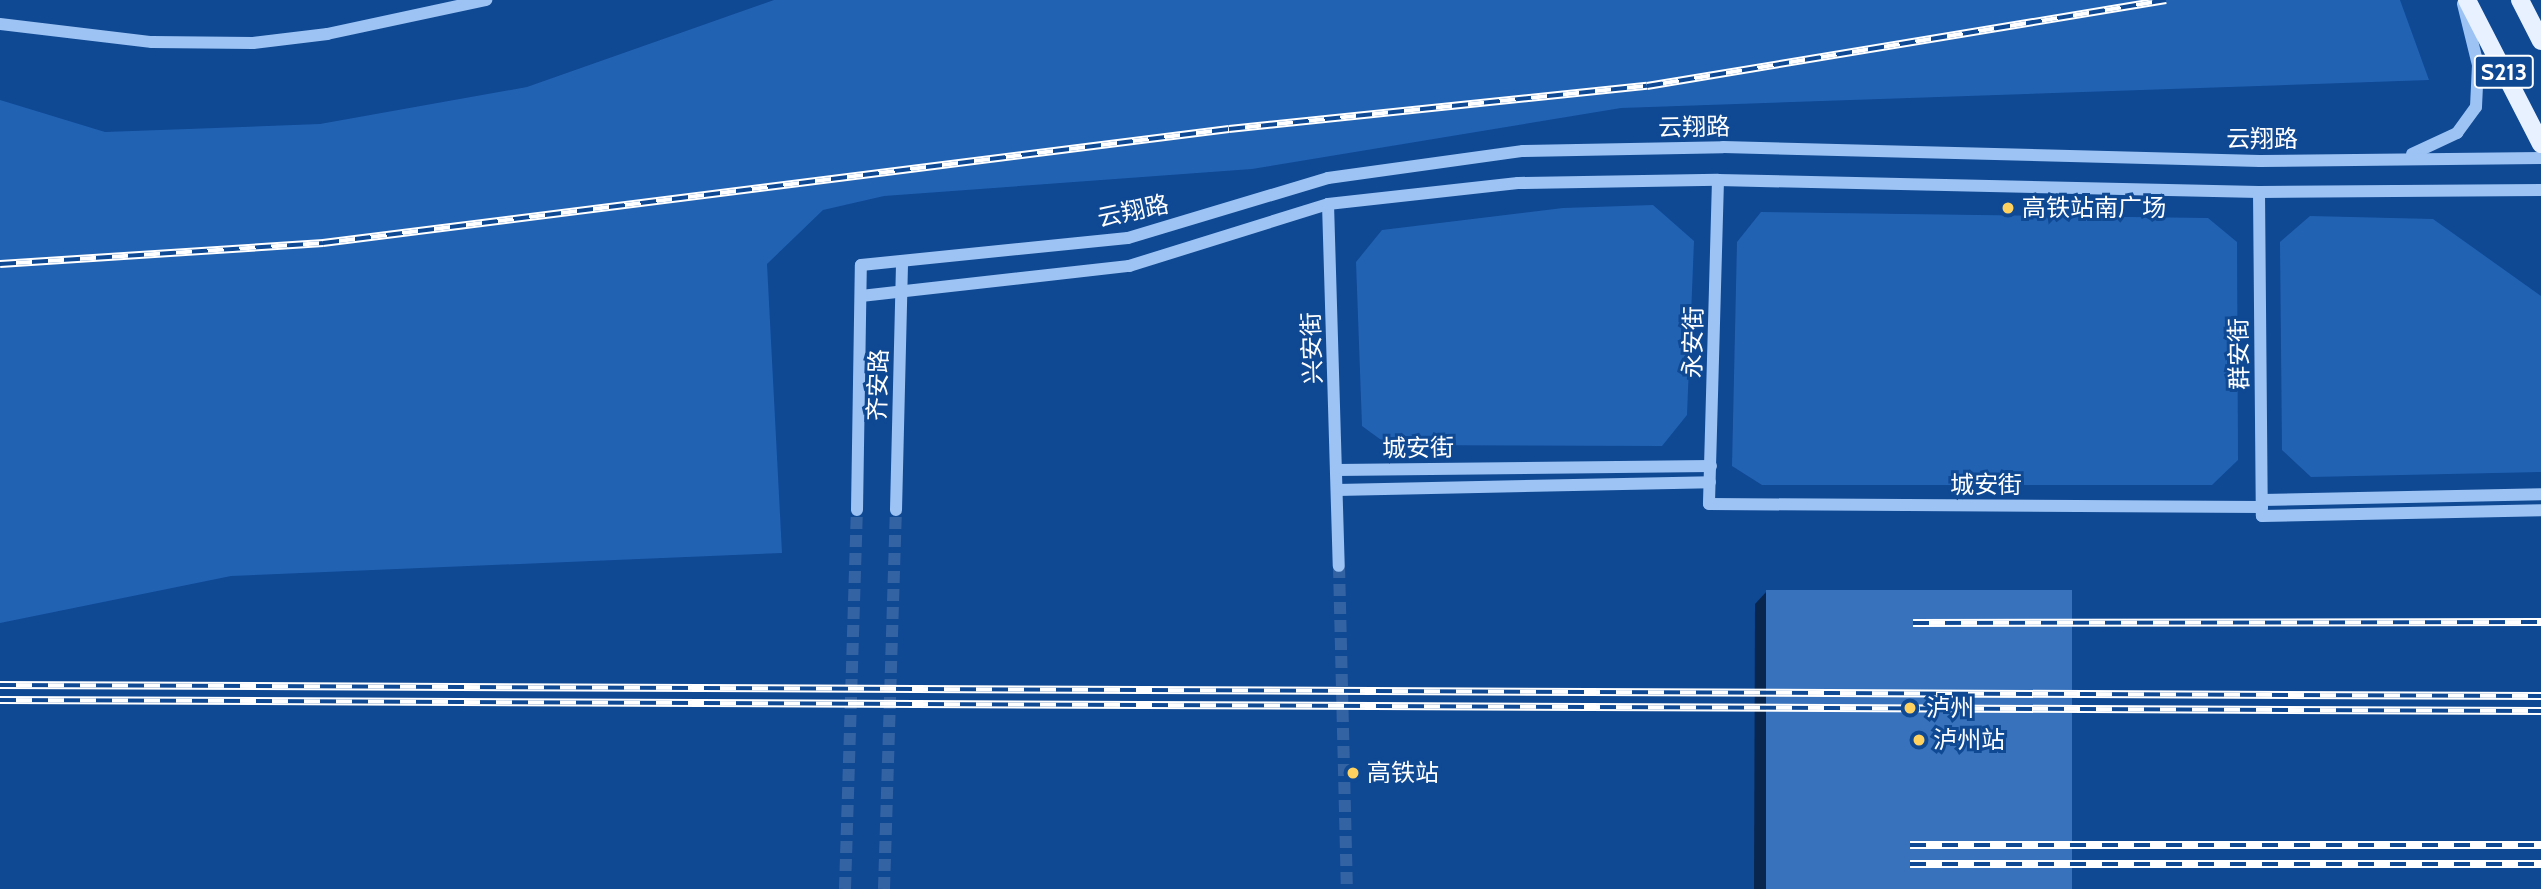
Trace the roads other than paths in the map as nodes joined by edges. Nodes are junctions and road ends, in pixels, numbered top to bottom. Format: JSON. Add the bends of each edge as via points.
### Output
{"nodes":[{"id":1,"x":486,"y":0,"type":"edge"},
{"id":2,"x":2464,"y":0,"type":"edge"},
{"id":3,"x":2520,"y":0,"type":"edge"},
{"id":4,"x":0,"y":24,"type":"edge"},
{"id":5,"x":2541,"y":41,"type":"edge"},
{"id":6,"x":2541,"y":144,"type":"edge"},
{"id":7,"x":2541,"y":158,"type":"edge"},
{"id":8,"x":2391,"y":159,"type":"junction"},
{"id":9,"x":1718,"y":180,"type":"junction"},
{"id":10,"x":2541,"y":190,"type":"edge"},
{"id":11,"x":2259,"y":192,"type":"junction"},
{"id":12,"x":1328,"y":204,"type":"junction"},
{"id":13,"x":902,"y":261,"type":"junction"},
{"id":14,"x":861,"y":265,"type":"joint"},
{"id":15,"x":902,"y":290,"type":"junction"},
{"id":16,"x":862,"y":296,"type":"junction"},
{"id":17,"x":1711,"y":466,"type":"junction"},
{"id":18,"x":1336,"y":470,"type":"junction"},
{"id":19,"x":1710,"y":482,"type":"junction"},
{"id":20,"x":1337,"y":490,"type":"junction"},
{"id":21,"x":2541,"y":494,"type":"edge"},
{"id":22,"x":1709,"y":505,"type":"joint"},
{"id":23,"x":2262,"y":508,"type":"junction"},
{"id":24,"x":857,"y":509,"type":"tunnel mouth"},
{"id":25,"x":896,"y":510,"type":"tunnel mouth"},
{"id":26,"x":2541,"y":510,"type":"edge"},
{"id":27,"x":1339,"y":566,"type":"tunnel mouth"}],
"edges":[{"from":1,"to":4,"type":"street","via":[[327,34],[253,43],[152,42]]},
{"from":2,"to":6,"type":"main road","number":"S213"},
{"from":2,"to":8,"type":"street","via":[[2478,65],[2476,107],[2457,133],[2442,144]]},
{"from":3,"to":5,"type":"main road","number":"S213"},
{"from":7,"to":8,"type":"street","name":"云翔路"},
{"from":8,"to":13,"type":"street","name":"云翔路","via":[[2260,161],[1723,147],[1523,151],[1328,178],[1128,238]]},
{"from":9,"to":11,"type":"street","name":"云翔路"},
{"from":9,"to":12,"type":"street","name":"云翔路","via":[[1518,183]]},
{"from":9,"to":17,"type":"street","name":"永安街"},
{"from":10,"to":11,"type":"street","name":"云翔路"},
{"from":11,"to":23,"type":"street","name":"群安街"},
{"from":12,"to":15,"type":"street","name":"云翔路","via":[[1129,266]]},
{"from":12,"to":18,"type":"street","name":"兴安街"},
{"from":13,"to":14,"type":"street","name":"云翔路"},
{"from":13,"to":15,"type":"street","name":"齐安路"},
{"from":14,"to":16,"type":"street","name":"齐安路"},
{"from":15,"to":16,"type":"street","name":"云翔路"},
{"from":15,"to":25,"type":"street","name":"齐安路"},
{"from":16,"to":24,"type":"street","name":"齐安路"},
{"from":17,"to":18,"type":"street","name":"城安街"},
{"from":17,"to":19,"type":"street","name":"永安街"},
{"from":18,"to":20,"type":"street","name":"兴安街"},
{"from":19,"to":20,"type":"street","name":"城安街"},
{"from":19,"to":22,"type":"street","name":"永安街"},
{"from":20,"to":27,"type":"street","name":"兴安街"},
{"from":21,"to":23,"type":"street","name":"城安街"},
{"from":22,"to":23,"type":"street","name":"城安街"},
{"from":23,"to":26,"type":"street","name":"城安街"}]}
